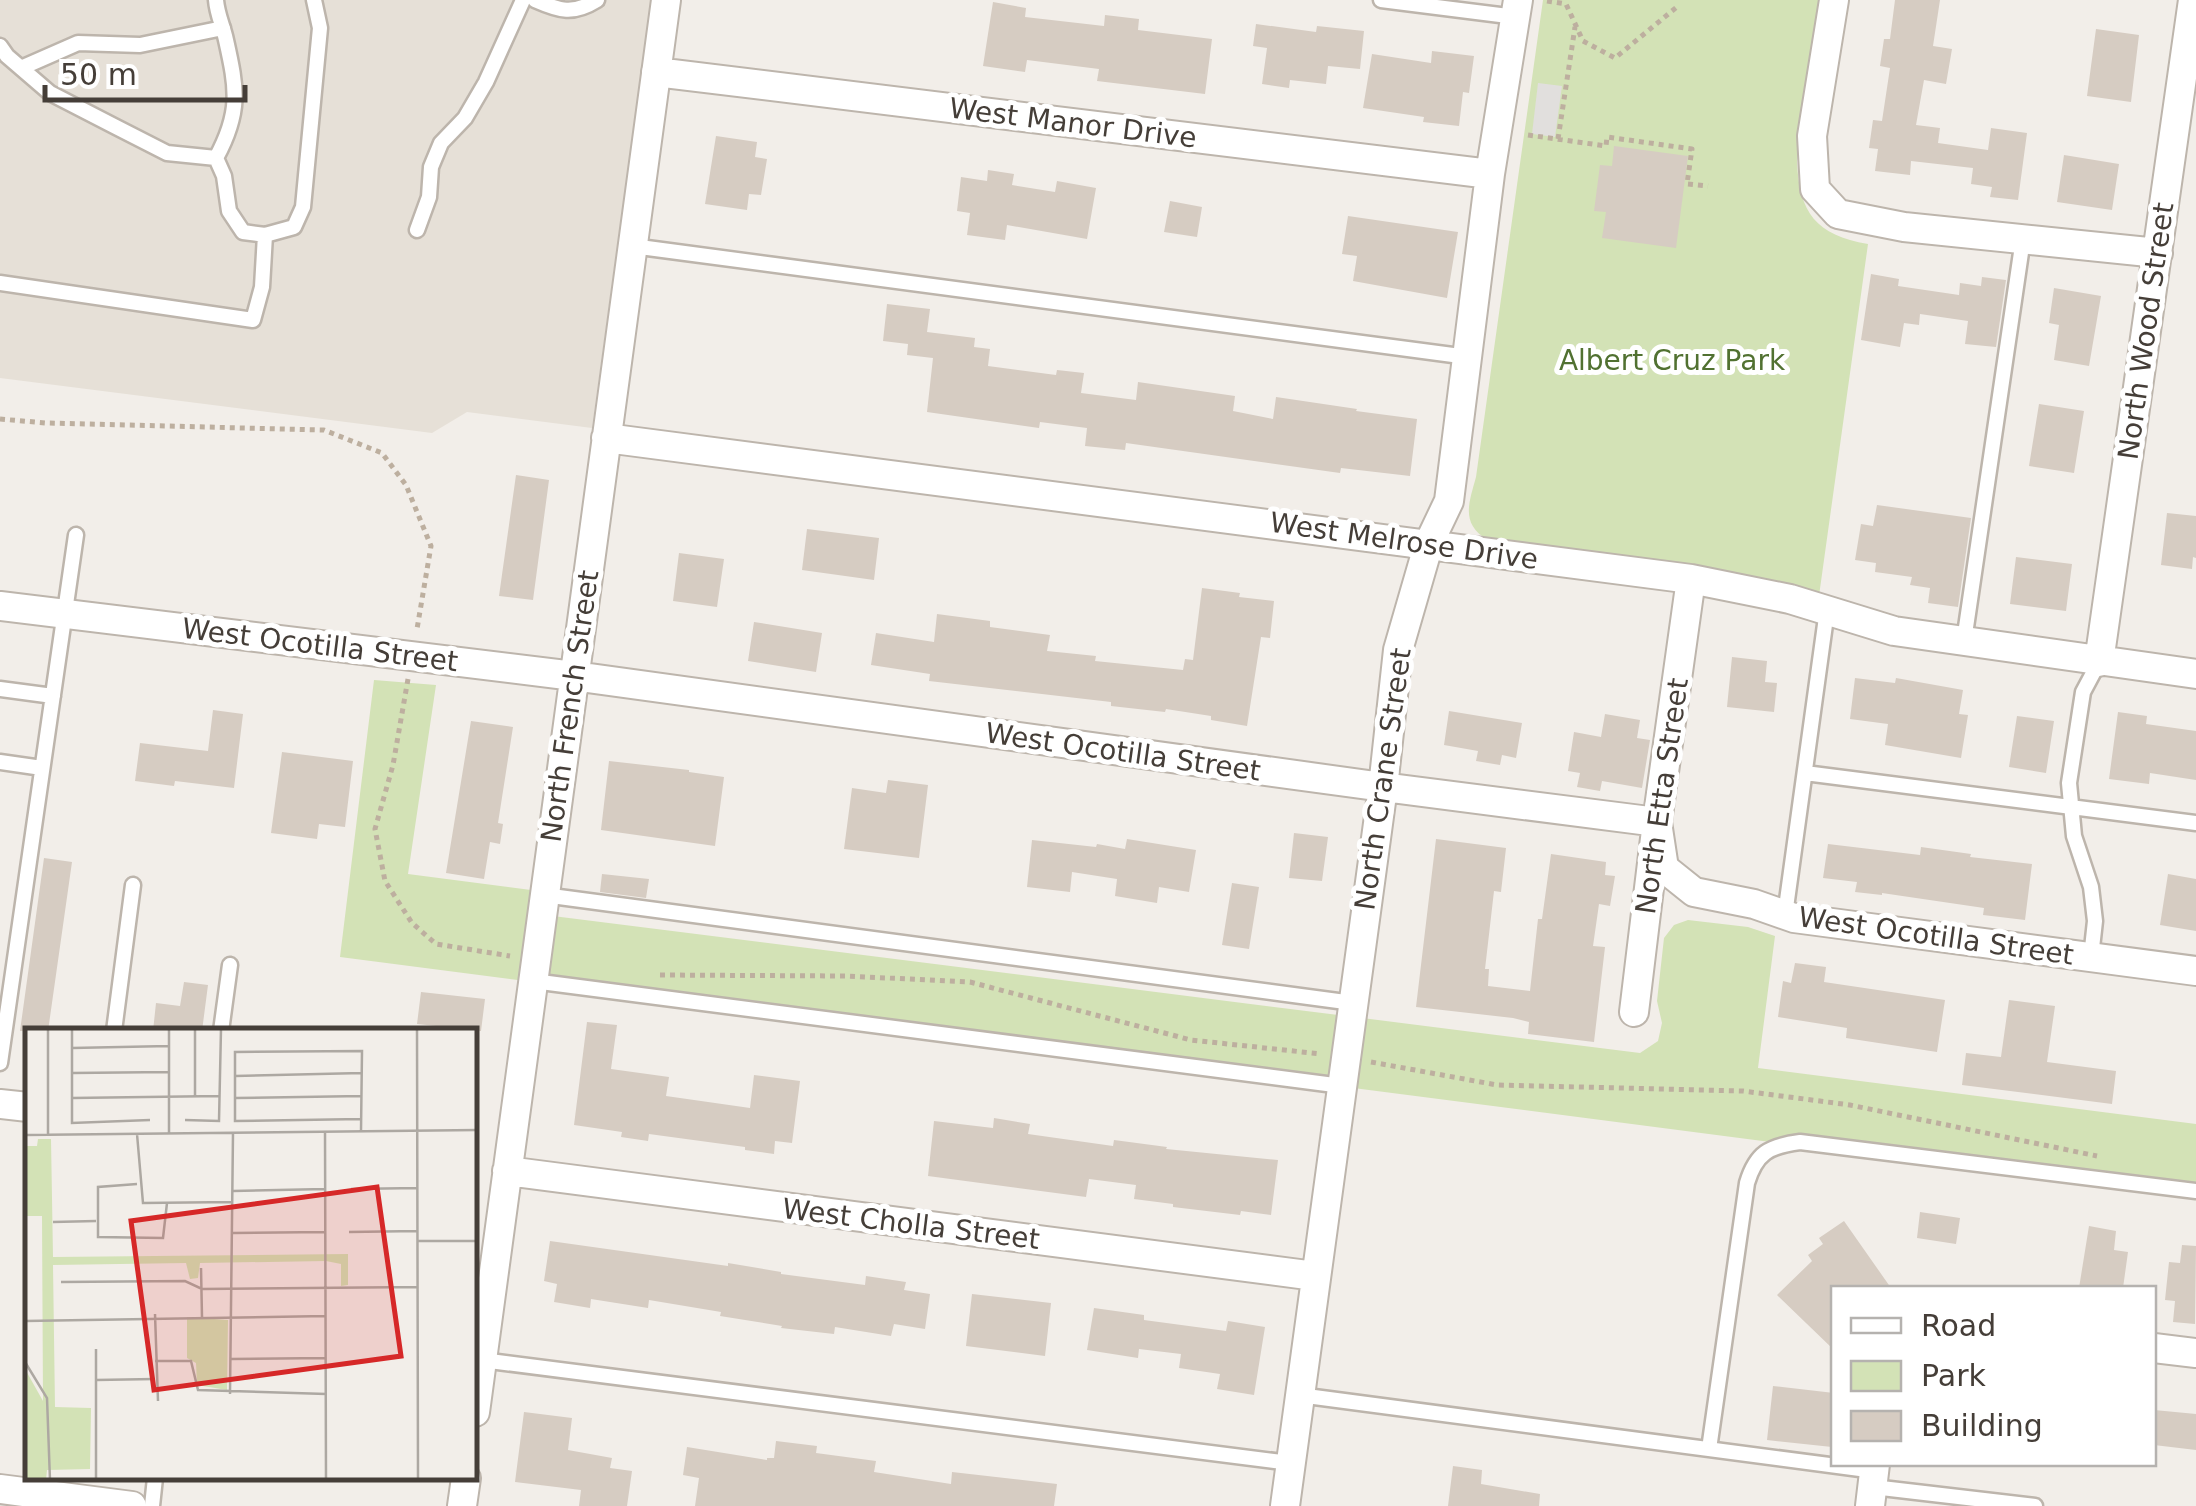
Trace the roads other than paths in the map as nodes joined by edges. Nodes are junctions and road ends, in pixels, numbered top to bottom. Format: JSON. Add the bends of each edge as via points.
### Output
{"nodes":[{"id":1,"x":214,"y":0,"type":"edge"},
{"id":2,"x":314,"y":0,"type":"edge"},
{"id":3,"x":523,"y":0,"type":"edge"},
{"id":4,"x":535,"y":0,"type":"edge"},
{"id":5,"x":597,"y":0,"type":"edge"},
{"id":6,"x":666,"y":0,"type":"edge"},
{"id":7,"x":1381,"y":0,"type":"edge"},
{"id":8,"x":1834,"y":0,"type":"edge"},
{"id":9,"x":2193,"y":0,"type":"edge"},
{"id":10,"x":1517,"y":9,"type":"edge"},
{"id":11,"x":223,"y":28,"type":"junction"},
{"id":12,"x":0,"y":46,"type":"edge"},
{"id":13,"x":21,"y":68,"type":"junction"},
{"id":14,"x":656,"y":72,"type":"junction"},
{"id":15,"x":2188,"y":94,"type":"edge"},
{"id":16,"x":216,"y":158,"type":"junction"},
{"id":17,"x":1490,"y":174,"type":"junction"},
{"id":18,"x":417,"y":230,"type":"dead end"},
{"id":19,"x":265,"y":235,"type":"junction"},
{"id":20,"x":2023,"y":239,"type":"junction"},
{"id":21,"x":632,"y":246,"type":"junction"},
{"id":22,"x":2158,"y":253,"type":"junction"},
{"id":23,"x":0,"y":283,"type":"edge"},
{"id":24,"x":1468,"y":357,"type":"junction"},
{"id":25,"x":606,"y":438,"type":"junction"},
{"id":26,"x":76,"y":535,"type":"dead end"},
{"id":27,"x":1429,"y":543,"type":"junction"},
{"id":28,"x":1692,"y":579,"type":"junction"},
{"id":29,"x":0,"y":606,"type":"edge"},
{"id":30,"x":1827,"y":610,"type":"junction"},
{"id":31,"x":64,"y":614,"type":"junction"},
{"id":32,"x":1964,"y":641,"type":"junction"},
{"id":33,"x":2099,"y":662,"type":"junction"},
{"id":34,"x":2196,"y":674,"type":"edge"},
{"id":35,"x":574,"y":676,"type":"junction"},
{"id":36,"x":0,"y":689,"type":"edge"},
{"id":37,"x":53,"y":696,"type":"junction"},
{"id":38,"x":0,"y":762,"type":"edge"},
{"id":39,"x":42,"y":768,"type":"junction"},
{"id":40,"x":1805,"y":773,"type":"junction"},
{"id":41,"x":1383,"y":788,"type":"junction"},
{"id":42,"x":2071,"y":807,"type":"junction"},
{"id":43,"x":1656,"y":822,"type":"junction"},
{"id":44,"x":2196,"y":823,"type":"edge"},
{"id":45,"x":133,"y":885,"type":"dead end"},
{"id":46,"x":544,"y":895,"type":"junction"},
{"id":47,"x":1785,"y":915,"type":"junction"},
{"id":48,"x":2092,"y":957,"type":"junction"},
{"id":49,"x":230,"y":965,"type":"dead end"},
{"id":50,"x":534,"y":971,"type":"junction"},
{"id":51,"x":2196,"y":971,"type":"edge"},
{"id":52,"x":1353,"y":1003,"type":"junction"},
{"id":53,"x":1634,"y":1012,"type":"dead end"},
{"id":54,"x":114,"y":1028,"type":"edge"},
{"id":55,"x":221,"y":1028,"type":"edge"},
{"id":56,"x":0,"y":1064,"type":"edge"},
{"id":57,"x":1342,"y":1086,"type":"junction"},
{"id":58,"x":0,"y":1104,"type":"edge"},
{"id":59,"x":25,"y":1107,"type":"edge"},
{"id":60,"x":507,"y":1171,"type":"junction"},
{"id":61,"x":2196,"y":1191,"type":"edge"},
{"id":62,"x":1315,"y":1276,"type":"junction"},
{"id":63,"x":2156,"y":1348,"type":"edge"},
{"id":64,"x":2196,"y":1353,"type":"edge"},
{"id":65,"x":482,"y":1360,"type":"junction"},
{"id":66,"x":478,"y":1390,"type":"edge"},
{"id":67,"x":1299,"y":1394,"type":"junction"},
{"id":68,"x":1709,"y":1449,"type":"junction"},
{"id":69,"x":1290,"y":1463,"type":"junction"},
{"id":70,"x":155,"y":1481,"type":"edge"},
{"id":71,"x":466,"y":1481,"type":"edge"},
{"id":72,"x":1873,"y":1482,"type":"edge"},
{"id":73,"x":0,"y":1489,"type":"edge"},
{"id":74,"x":132,"y":1506,"type":"edge"},
{"id":75,"x":152,"y":1506,"type":"edge"},
{"id":76,"x":462,"y":1506,"type":"edge"},
{"id":77,"x":1285,"y":1506,"type":"edge"},
{"id":78,"x":2035,"y":1506,"type":"edge"}],
"edges":[{"from":1,"to":11,"type":"lane"},
{"from":2,"to":19,"type":"lane","via":[[320,28],[303,208],[294,227]]},
{"from":3,"to":18,"type":"lane","via":[[486,82],[441,143]]},
{"from":4,"to":5,"type":"lane","via":[[557,10],[582,10]]},
{"from":6,"to":14,"type":"street","name":"North French Street"},
{"from":7,"to":10,"type":"lane"},
{"from":8,"to":20,"type":"street","via":[[1812,136],[1815,188],[1838,214]]},
{"from":9,"to":15,"type":"street","name":"North Wood Street"},
{"from":10,"to":17,"type":"street","name":"North Crane Street"},
{"from":11,"to":13,"type":"lane","via":[[140,45],[78,42]]},
{"from":11,"to":16,"type":"lane","via":[[235,113]]},
{"from":12,"to":13,"type":"lane"},
{"from":13,"to":16,"type":"lane","via":[[50,93],[167,153]]},
{"from":14,"to":17,"type":"street","name":"West Manor Drive"},
{"from":14,"to":21,"type":"street","name":"North French Street"},
{"from":15,"to":22,"type":"street","name":"North Wood Street"},
{"from":16,"to":19,"type":"lane","via":[[229,211],[243,232]]},
{"from":17,"to":24,"type":"street","name":"North Crane Street"},
{"from":19,"to":23,"type":"lane","via":[[253,320]]},
{"from":20,"to":22,"type":"street"},
{"from":20,"to":32,"type":"lane"},
{"from":21,"to":24,"type":"lane"},
{"from":21,"to":25,"type":"street","name":"North French Street"},
{"from":22,"to":33,"type":"street","name":"North Wood Street"},
{"from":24,"to":27,"type":"street","name":"North Crane Street","via":[[1449,501]]},
{"from":25,"to":27,"type":"street","name":"West Melrose Drive"},
{"from":25,"to":35,"type":"street","name":"North French Street"},
{"from":26,"to":31,"type":"lane"},
{"from":27,"to":28,"type":"street","name":"West Melrose Drive"},
{"from":27,"to":41,"type":"street","name":"North Crane Street","via":[[1398,650]]},
{"from":28,"to":30,"type":"street","name":"West Melrose Drive"},
{"from":28,"to":43,"type":"street","name":"North Etta Street"},
{"from":29,"to":31,"type":"street","name":"West Ocotilla Street"},
{"from":30,"to":32,"type":"street","name":"West Melrose Drive","via":[[1894,631]]},
{"from":30,"to":40,"type":"lane"},
{"from":31,"to":35,"type":"street","name":"West Ocotilla Street"},
{"from":31,"to":37,"type":"lane"},
{"from":32,"to":33,"type":"street","name":"West Melrose Drive"},
{"from":33,"to":34,"type":"street","name":"West Melrose Drive"},
{"from":33,"to":42,"type":"lane","via":[[2082,692]]},
{"from":35,"to":41,"type":"street","name":"West Ocotilla Street"},
{"from":35,"to":46,"type":"street","name":"North French Street"},
{"from":36,"to":37,"type":"lane"},
{"from":37,"to":39,"type":"lane"},
{"from":38,"to":39,"type":"lane"},
{"from":39,"to":56,"type":"lane"},
{"from":40,"to":42,"type":"lane"},
{"from":40,"to":47,"type":"lane"},
{"from":41,"to":43,"type":"street","name":"West Ocotilla Street"},
{"from":41,"to":52,"type":"street","name":"North Crane Street"},
{"from":42,"to":44,"type":"lane"},
{"from":42,"to":48,"type":"lane","via":[[2092,886]]},
{"from":43,"to":47,"type":"street","name":"West Ocotilla Street","via":[[1664,868],[1694,892]]},
{"from":43,"to":53,"type":"street","name":"North Etta Street"},
{"from":45,"to":54,"type":"lane"},
{"from":46,"to":50,"type":"street","name":"North French Street"},
{"from":46,"to":52,"type":"lane"},
{"from":47,"to":48,"type":"street","name":"West Ocotilla Street"},
{"from":48,"to":51,"type":"street","name":"West Ocotilla Street"},
{"from":49,"to":55,"type":"lane"},
{"from":50,"to":57,"type":"lane"},
{"from":50,"to":60,"type":"street","name":"North French Street"},
{"from":52,"to":57,"type":"street","name":"North Crane Street"},
{"from":57,"to":62,"type":"street","name":"North Crane Street"},
{"from":58,"to":59,"type":"street"},
{"from":60,"to":62,"type":"street","name":"West Cholla Street"},
{"from":60,"to":65,"type":"street","name":"North French Street"},
{"from":61,"to":68,"type":"lane","via":[[1780,1144],[1753,1164],[1747,1183]]},
{"from":62,"to":67,"type":"street","name":"North Crane Street"},
{"from":63,"to":64,"type":"street"},
{"from":65,"to":66,"type":"street","name":"North French Street"},
{"from":65,"to":69,"type":"lane"},
{"from":67,"to":68,"type":"lane"},
{"from":67,"to":69,"type":"street","name":"North Crane Street"},
{"from":68,"to":72,"type":"lane"},
{"from":69,"to":77,"type":"street","name":"North Crane Street"},
{"from":70,"to":75,"type":"lane"},
{"from":71,"to":76,"type":"street"},
{"from":72,"to":78,"type":"lane"},
{"from":73,"to":74,"type":"street"}]}
